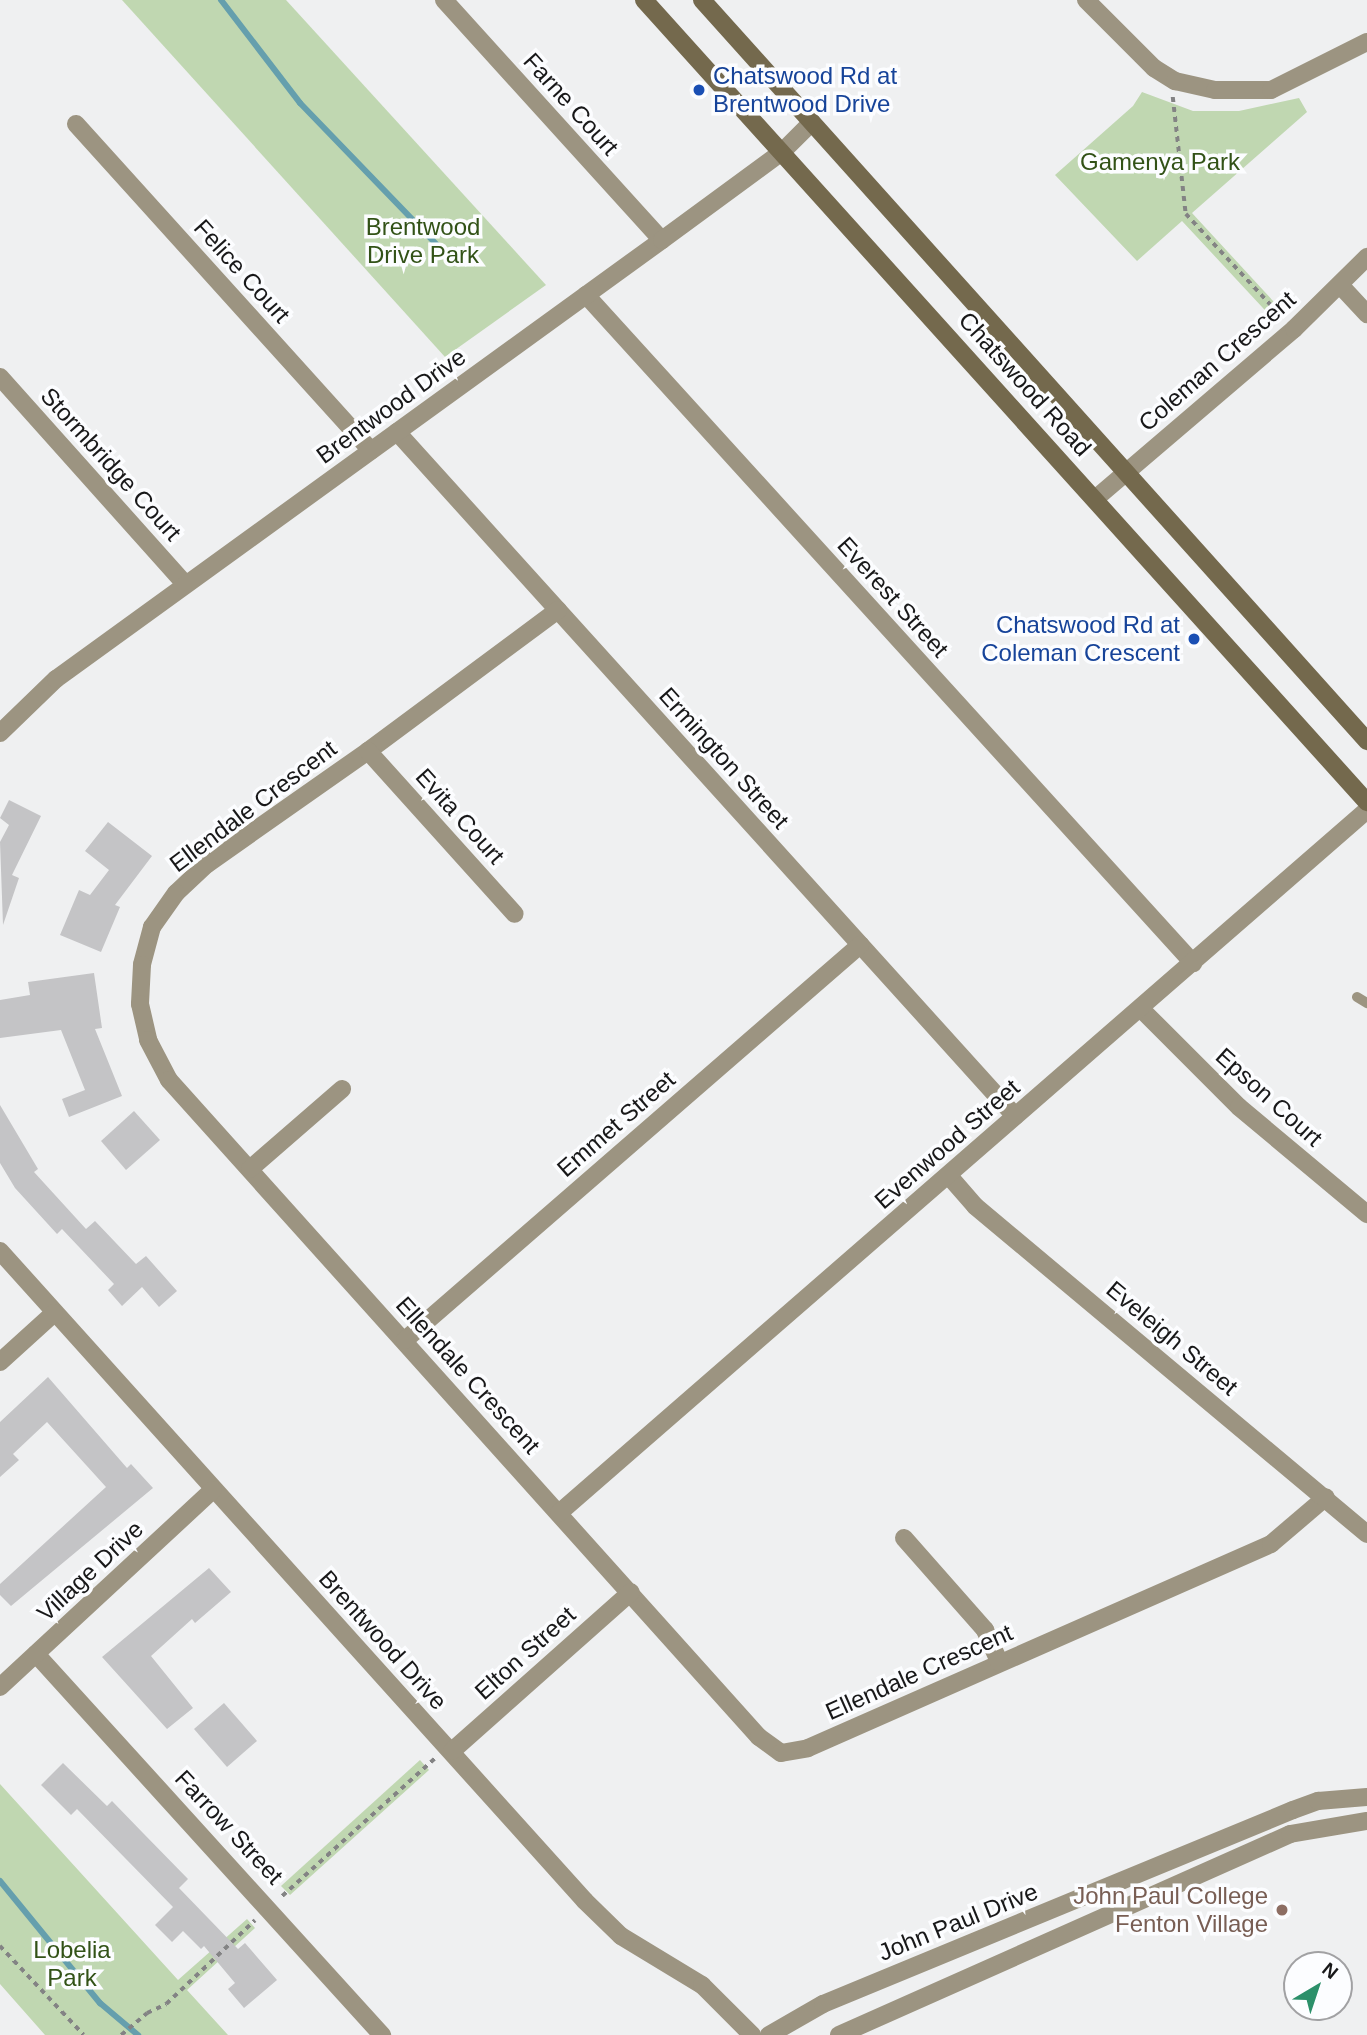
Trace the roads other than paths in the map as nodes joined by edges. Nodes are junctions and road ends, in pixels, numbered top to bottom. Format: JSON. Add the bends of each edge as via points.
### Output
{"nodes":[{"id":1,"x":444,"y":0,"type":"edge"},
{"id":2,"x":644,"y":0,"type":"edge"},
{"id":3,"x":702,"y":0,"type":"edge"},
{"id":4,"x":1086,"y":0,"type":"edge"},
{"id":5,"x":1367,"y":42,"type":"edge"},
{"id":6,"x":812,"y":122,"type":"junction"},
{"id":7,"x":76,"y":124,"type":"dead end"},
{"id":8,"x":782,"y":152,"type":"junction"},
{"id":9,"x":662,"y":240,"type":"junction"},
{"id":10,"x":1367,"y":257,"type":"edge"},
{"id":11,"x":1340,"y":285,"type":"junction"},
{"id":12,"x":586,"y":295,"type":"junction"},
{"id":13,"x":1367,"y":314,"type":"edge"},
{"id":14,"x":0,"y":377,"type":"edge"},
{"id":15,"x":397,"y":432,"type":"junction"},
{"id":16,"x":371,"y":451,"type":"junction"},
{"id":17,"x":1124,"y":473,"type":"junction"},
{"id":18,"x":1095,"y":499,"type":"junction"},
{"id":19,"x":185,"y":584,"type":"junction"},
{"id":20,"x":558,"y":610,"type":"junction"},
{"id":21,"x":3,"y":723,"type":"edge"},
{"id":22,"x":1367,"y":741,"type":"edge"},
{"id":23,"x":368,"y":751,"type":"junction"},
{"id":24,"x":1367,"y":802,"type":"edge"},
{"id":25,"x":1367,"y":810,"type":"edge"},
{"id":26,"x":515,"y":914,"type":"dead end"},
{"id":27,"x":860,"y":945,"type":"junction"},
{"id":28,"x":1193,"y":963,"type":"junction"},
{"id":29,"x":1142,"y":1010,"type":"junction"},
{"id":30,"x":342,"y":1089,"type":"dead end"},
{"id":31,"x":1015,"y":1116,"type":"junction"},
{"id":32,"x":250,"y":1169,"type":"junction"},
{"id":33,"x":949,"y":1176,"type":"junction"},
{"id":34,"x":1367,"y":1214,"type":"edge"},
{"id":35,"x":0,"y":1251,"type":"edge"},
{"id":36,"x":54,"y":1313,"type":"junction"},
{"id":37,"x":405,"y":1340,"type":"junction"},
{"id":38,"x":0,"y":1362,"type":"edge"},
{"id":39,"x":213,"y":1490,"type":"junction"},
{"id":40,"x":1326,"y":1497,"type":"junction"},
{"id":41,"x":559,"y":1513,"type":"junction"},
{"id":42,"x":1367,"y":1534,"type":"edge"},
{"id":43,"x":904,"y":1538,"type":"dead end"},
{"id":44,"x":631,"y":1592,"type":"junction"},
{"id":45,"x":36,"y":1654,"type":"junction"},
{"id":46,"x":999,"y":1662,"type":"junction"},
{"id":47,"x":0,"y":1687,"type":"edge"},
{"id":48,"x":452,"y":1751,"type":"junction"},
{"id":49,"x":1367,"y":1797,"type":"edge"},
{"id":50,"x":1367,"y":1821,"type":"edge"},
{"id":51,"x":382,"y":2035,"type":"edge"},
{"id":52,"x":752,"y":2035,"type":"edge"},
{"id":53,"x":769,"y":2035,"type":"edge"},
{"id":54,"x":839,"y":2035,"type":"edge"}],
"edges":[{"from":1,"to":9,"type":"street","name":"Farne Court"},
{"from":2,"to":8,"type":"main road","name":"Chatswood Road"},
{"from":3,"to":6,"type":"main road","name":"Chatswood Road"},
{"from":4,"to":5,"type":"street","via":[[1124,42],[1175,81],[1215,90],[1271,90]]},
{"from":6,"to":8,"type":"street","name":"Brentwood Drive"},
{"from":6,"to":17,"type":"main road","name":"Chatswood Road"},
{"from":7,"to":16,"type":"street","name":"Felice Court"},
{"from":8,"to":9,"type":"street","name":"Brentwood Drive"},
{"from":8,"to":18,"type":"main road","name":"Chatswood Road"},
{"from":9,"to":12,"type":"street","name":"Brentwood Drive"},
{"from":10,"to":11,"type":"street","name":"Coleman Crescent"},
{"from":11,"to":13,"type":"street"},
{"from":11,"to":17,"type":"street","name":"Coleman Crescent"},
{"from":12,"to":15,"type":"street","name":"Brentwood Drive"},
{"from":12,"to":28,"type":"street","name":"Everest Street"},
{"from":14,"to":19,"type":"street","name":"Stormbridge Court"},
{"from":15,"to":16,"type":"street","name":"Brentwood Drive"},
{"from":15,"to":20,"type":"street","name":"Ermington Street"},
{"from":16,"to":19,"type":"street","name":"Brentwood Drive"},
{"from":17,"to":18,"type":"street","name":"Coleman Crescent"},
{"from":17,"to":22,"type":"main road","name":"Chatswood Road"},
{"from":18,"to":24,"type":"main road","name":"Chatswood Road"},
{"from":19,"to":21,"type":"street","name":"Brentwood Drive"},
{"from":20,"to":23,"type":"street","name":"Ellendale Crescent"},
{"from":20,"to":27,"type":"street","name":"Ermington Street"},
{"from":23,"to":26,"type":"street","name":"Evita Court"},
{"from":23,"to":32,"type":"street","name":"Ellendale Crescent","via":[[206,864],[176,893],[152,927],[142,965],[140,1004],[148,1040],[169,1080]]},
{"from":25,"to":28,"type":"street","name":"Evenwood Street"},
{"from":27,"to":31,"type":"street","name":"Ermington Street"},
{"from":27,"to":37,"type":"street","name":"Emmet Street"},
{"from":28,"to":29,"type":"street","name":"Evenwood Street"},
{"from":29,"to":31,"type":"street","name":"Evenwood Street"},
{"from":29,"to":34,"type":"street","name":"Epson Court","via":[[1239,1107]]},
{"from":30,"to":32,"type":"street"},
{"from":31,"to":33,"type":"street","name":"Evenwood Street"},
{"from":32,"to":37,"type":"street","name":"Ellendale Crescent"},
{"from":33,"to":40,"type":"street","name":"Eveleigh Street","via":[[975,1206]]},
{"from":33,"to":41,"type":"street","name":"Evenwood Street"},
{"from":35,"to":36,"type":"street","name":"Brentwood Drive"},
{"from":36,"to":38,"type":"street"},
{"from":36,"to":39,"type":"street","name":"Brentwood Drive"},
{"from":37,"to":41,"type":"street","name":"Ellendale Crescent"},
{"from":39,"to":45,"type":"street","name":"Village Drive"},
{"from":39,"to":48,"type":"street","name":"Brentwood Drive"},
{"from":40,"to":42,"type":"street","name":"Eveleigh Street"},
{"from":40,"to":46,"type":"street","name":"Ellendale Crescent","via":[[1270,1544]]},
{"from":41,"to":44,"type":"street","name":"Ellendale Crescent"},
{"from":43,"to":46,"type":"street","via":[[985,1630]]},
{"from":44,"to":46,"type":"street","name":"Ellendale Crescent","via":[[759,1737],[781,1753],[808,1748]]},
{"from":44,"to":48,"type":"street","name":"Elton Street"},
{"from":45,"to":47,"type":"street","name":"Village Drive"},
{"from":45,"to":51,"type":"street","name":"Farrow Street"},
{"from":48,"to":52,"type":"street","name":"Brentwood Drive","via":[[621,1936],[702,1985]]},
{"from":49,"to":53,"type":"street","name":"John Paul Drive","via":[[1318,1801],[1293,1810],[823,2004]]},
{"from":50,"to":54,"type":"street","via":[[1290,1834]]}]}
